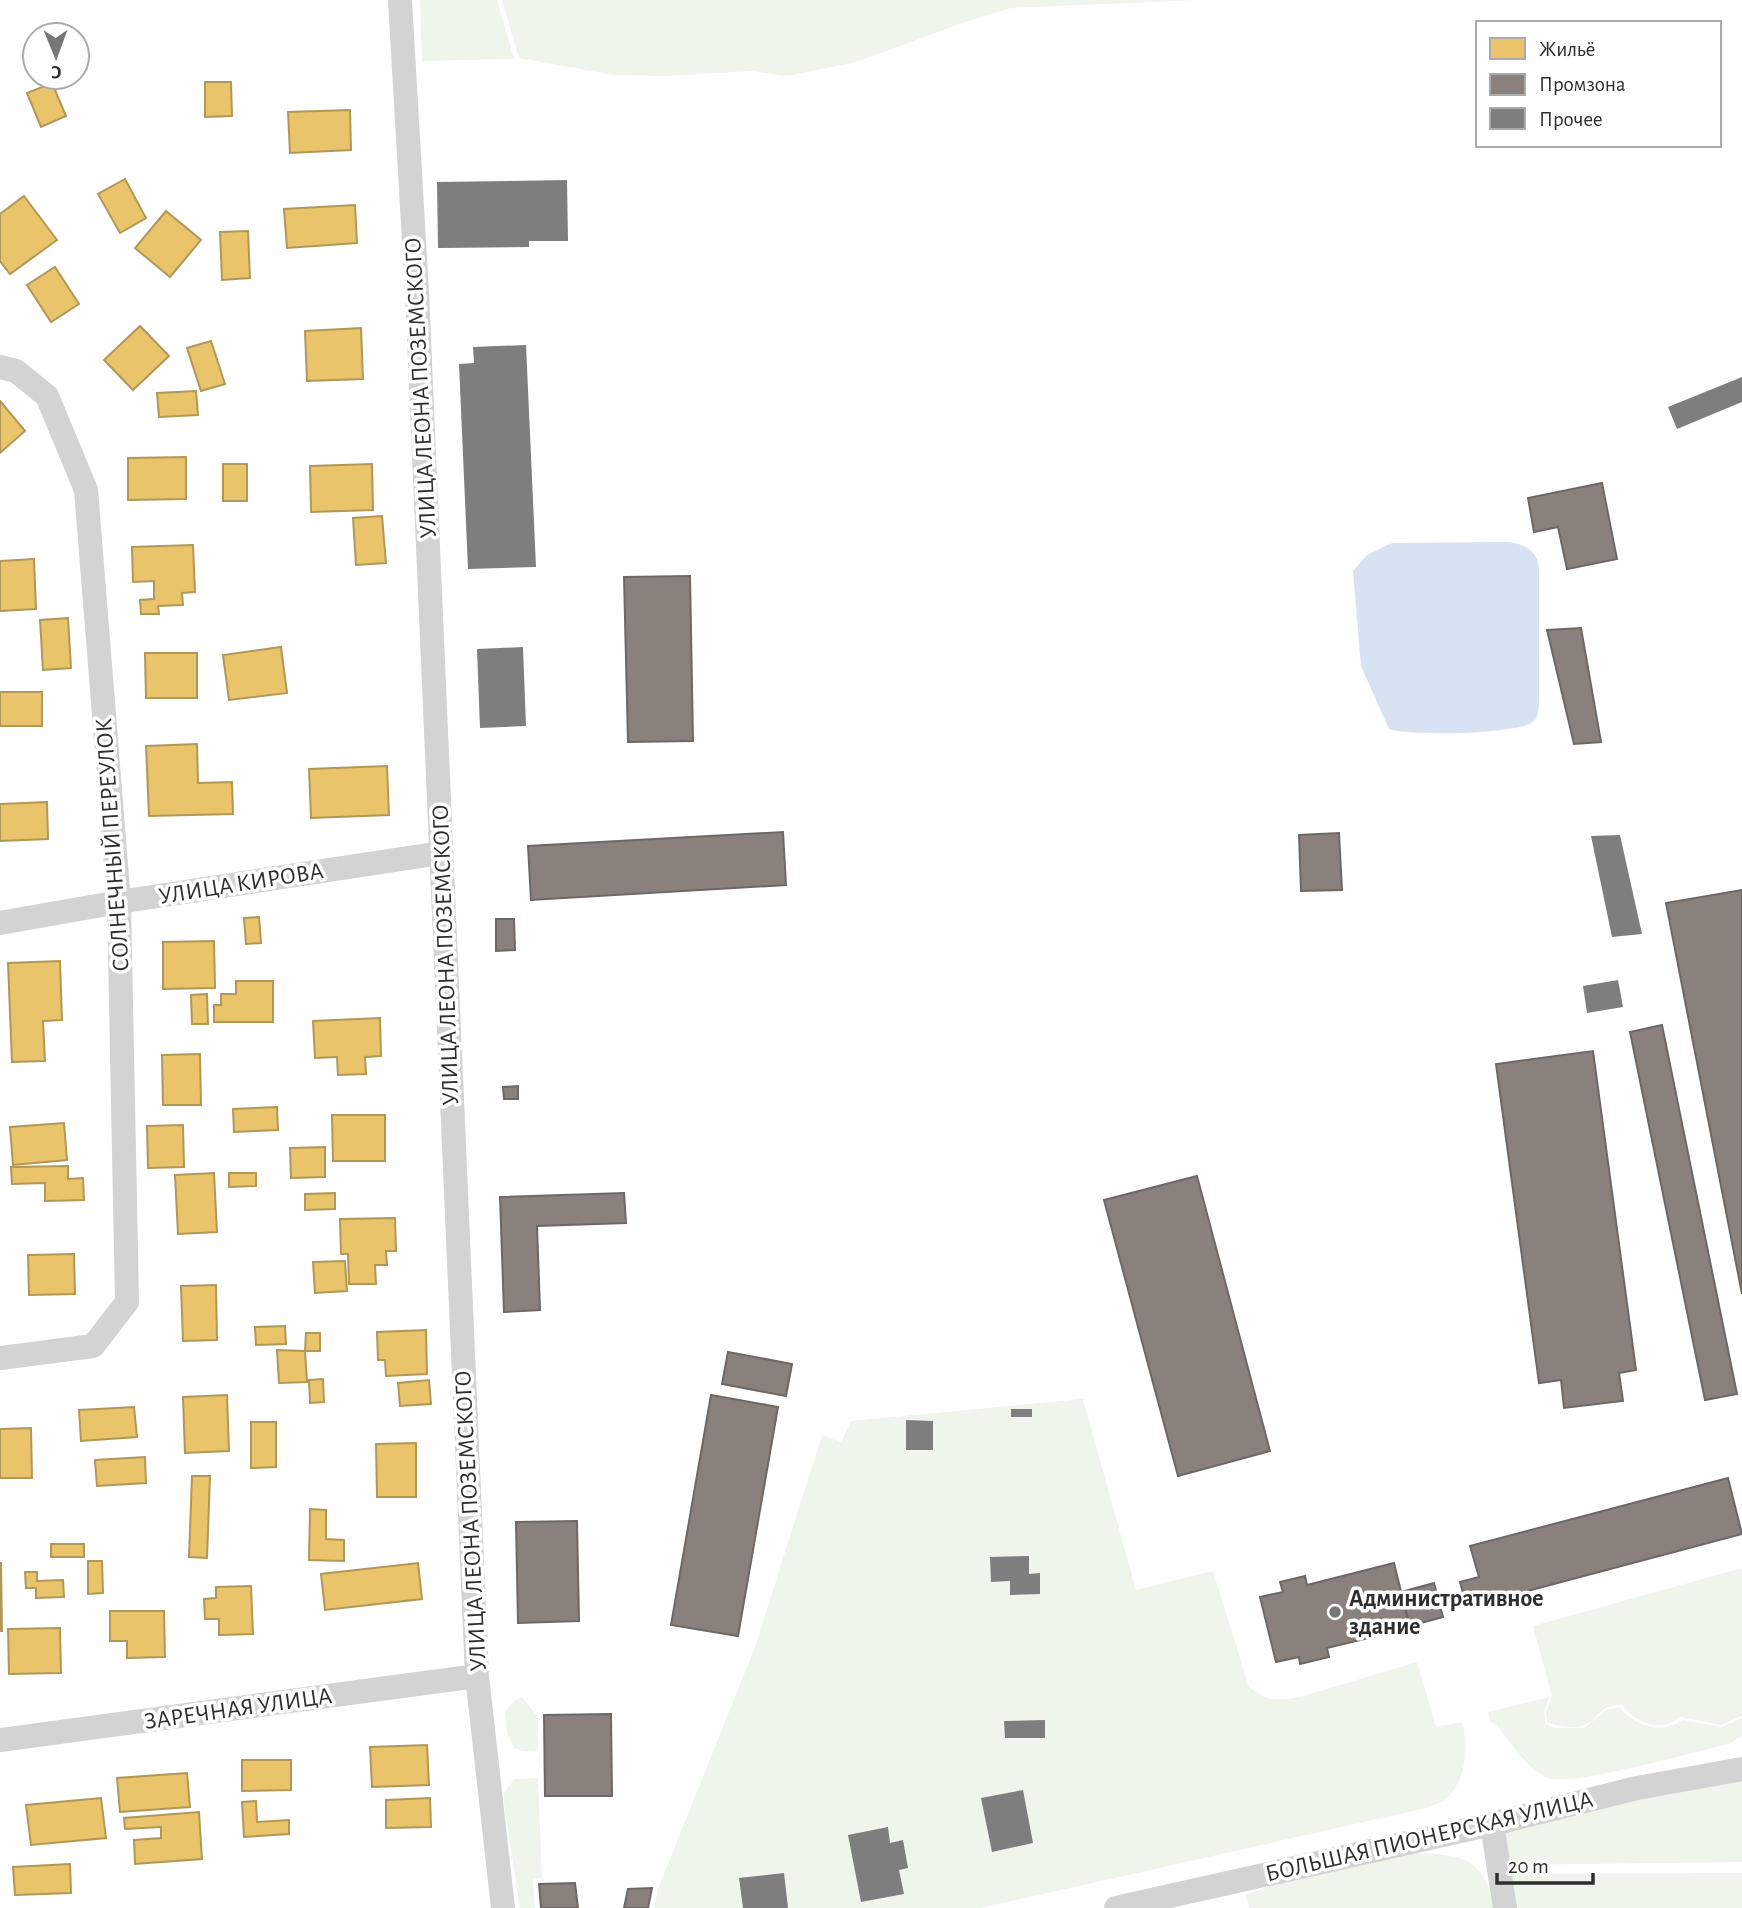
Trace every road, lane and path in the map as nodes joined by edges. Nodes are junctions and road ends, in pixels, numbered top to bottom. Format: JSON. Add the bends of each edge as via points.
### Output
{"nodes":[{"id":1,"x":400,"y":0,"type":"edge"},
{"id":2,"x":0,"y":368,"type":"edge"},
{"id":3,"x":441,"y":853,"type":"junction"},
{"id":4,"x":119,"y":902,"type":"junction"},
{"id":5,"x":0,"y":923,"type":"edge"},
{"id":6,"x":0,"y":1358,"type":"edge"},
{"id":7,"x":477,"y":1676,"type":"junction"},
{"id":8,"x":0,"y":1741,"type":"edge"},
{"id":9,"x":1742,"y":1769,"type":"edge"},
{"id":10,"x":1492,"y":1824,"type":"junction"},
{"id":11,"x":503,"y":1908,"type":"edge"},
{"id":12,"x":1116,"y":1908,"type":"edge"},
{"id":13,"x":1505,"y":1908,"type":"edge"}],
"edges":[{"from":1,"to":3,"type":"street","name":"УЛИЦА ЛЕОНА ПОЗЕМСКОГО"},
{"from":2,"to":4,"type":"street","name":"СОЛНЕЧНЫЙ ПЕРЕУЛОК","via":[[16,371],[47,396],[86,490]]},
{"from":3,"to":4,"type":"street","name":"УЛИЦА КИРОВА"},
{"from":3,"to":7,"type":"street","name":"УЛИЦА ЛЕОНА ПОЗЕМСКОГО"},
{"from":4,"to":5,"type":"street","name":"УЛИЦА КИРОВА"},
{"from":4,"to":6,"type":"street","name":"СОЛНЕЧНЫЙ ПЕРЕУЛОК","via":[[127,1302],[93,1346]]},
{"from":7,"to":8,"type":"street","name":"ЗАРЕЧНАЯ УЛИЦА"},
{"from":7,"to":11,"type":"street","name":"УЛИЦА ЛЕОНА ПОЗЕМСКОГО"},
{"from":9,"to":10,"type":"street","name":"БОЛЬШАЯ ПИОНЕРСКАЯ УЛИЦА","via":[[1637,1787]]},
{"from":10,"to":12,"type":"street","name":"БОЛЬШАЯ ПИОНЕРСКАЯ УЛИЦА"},
{"from":10,"to":13,"type":"street"}]}
